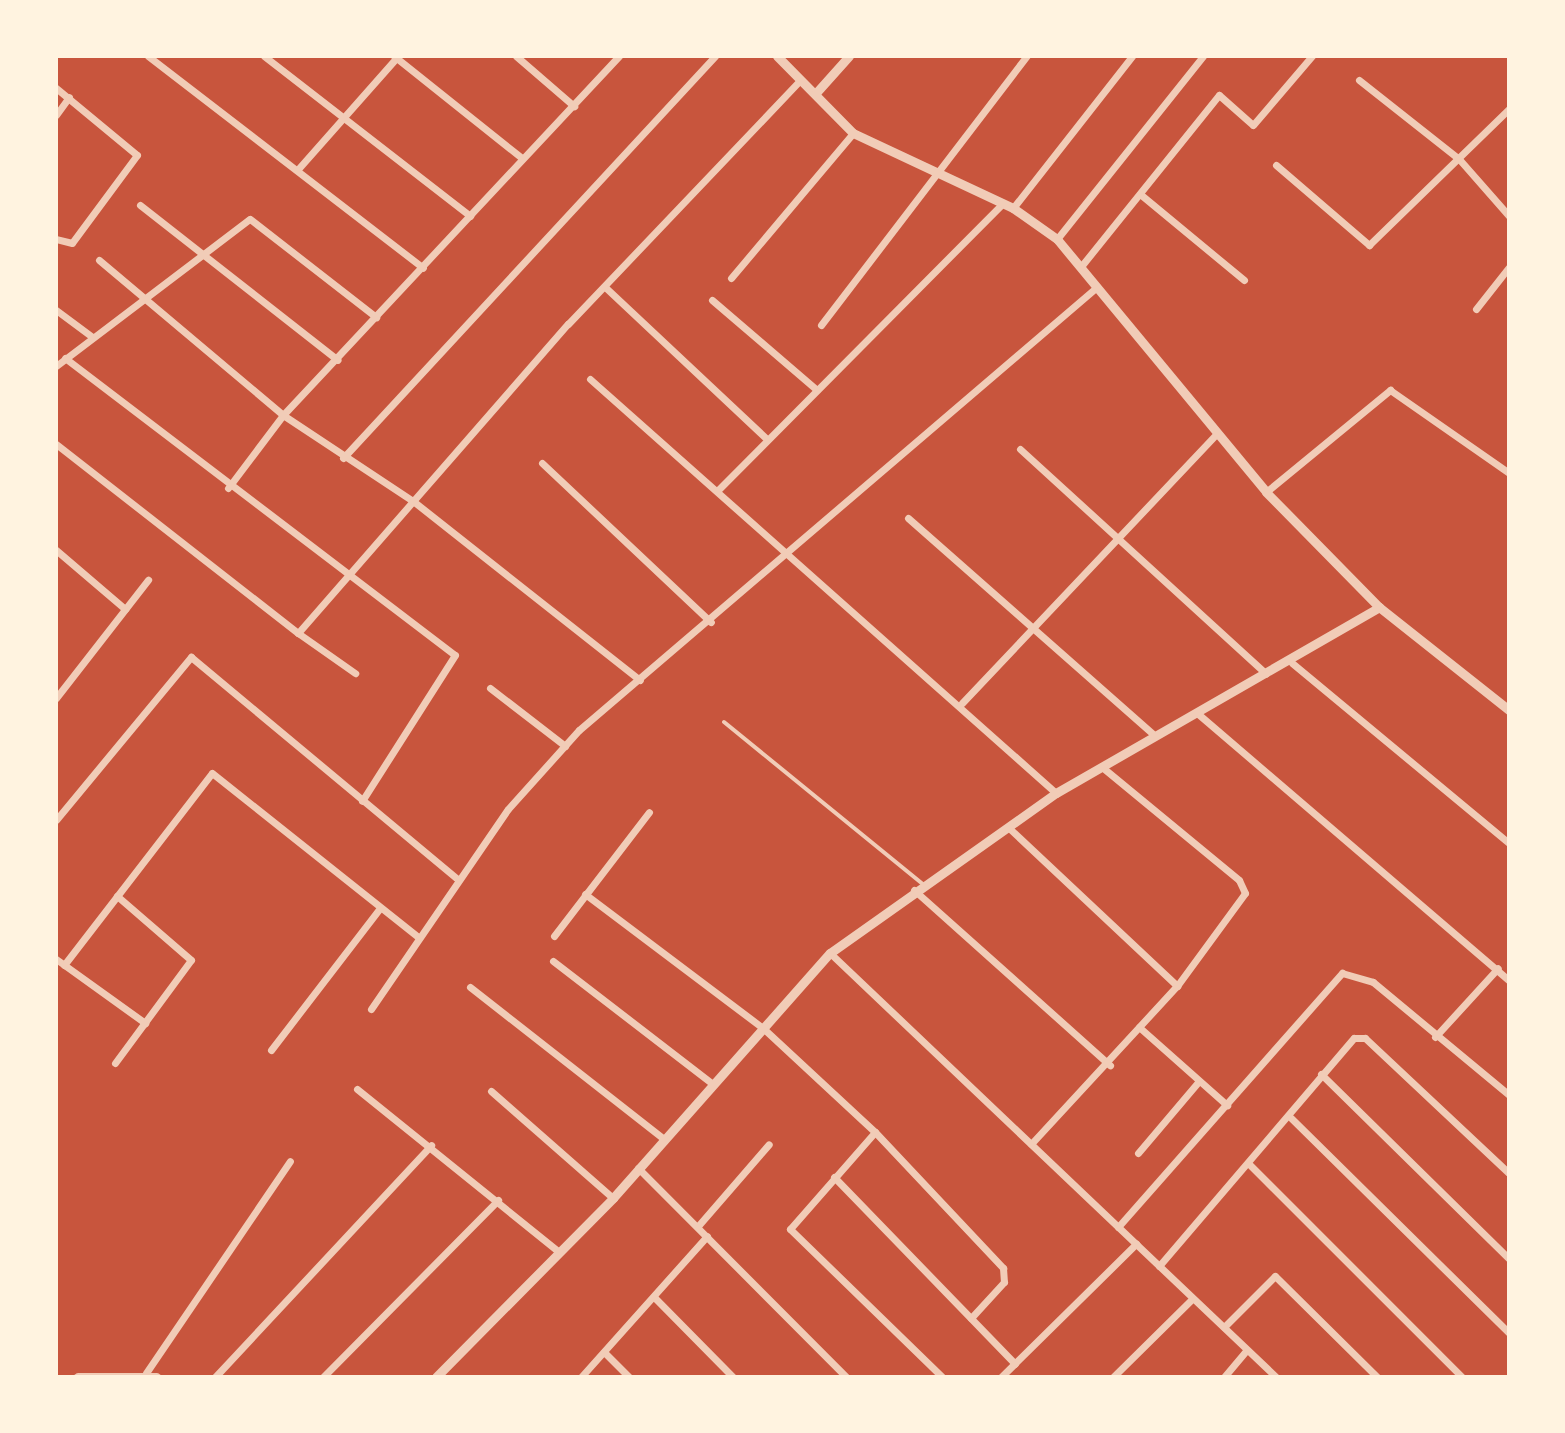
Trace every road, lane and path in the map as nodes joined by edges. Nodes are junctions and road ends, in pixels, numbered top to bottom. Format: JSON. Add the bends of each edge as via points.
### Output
{"nodes":[{"id":1,"x":148,"y":56,"type":"edge"},
{"id":2,"x":264,"y":56,"type":"edge"},
{"id":3,"x":516,"y":56,"type":"edge"},
{"id":4,"x":619,"y":56,"type":"edge"},
{"id":5,"x":715,"y":56,"type":"edge"},
{"id":6,"x":777,"y":56,"type":"edge"},
{"id":7,"x":849,"y":56,"type":"edge"},
{"id":8,"x":1027,"y":56,"type":"edge"},
{"id":9,"x":1132,"y":56,"type":"edge"},
{"id":10,"x":1203,"y":56,"type":"edge"},
{"id":11,"x":1312,"y":56,"type":"edge"},
{"id":12,"x":396,"y":57,"type":"edge"},
{"id":13,"x":800,"y":80,"type":"junction"},
{"id":14,"x":1359,"y":80,"type":"dead end"},
{"id":15,"x":56,"y":88,"type":"edge"},
{"id":16,"x":815,"y":94,"type":"junction"},
{"id":17,"x":69,"y":97,"type":"junction"},
{"id":18,"x":574,"y":106,"type":"junction"},
{"id":19,"x":1509,"y":109,"type":"edge"},
{"id":20,"x":56,"y":115,"type":"edge"},
{"id":21,"x":344,"y":118,"type":"junction"},
{"id":22,"x":853,"y":133,"type":"junction"},
{"id":23,"x":522,"y":158,"type":"junction"},
{"id":24,"x":1459,"y":159,"type":"junction"},
{"id":25,"x":1276,"y":165,"type":"dead end"},
{"id":26,"x":299,"y":168,"type":"junction"},
{"id":27,"x":935,"y":174,"type":"junction"},
{"id":28,"x":1140,"y":194,"type":"junction"},
{"id":29,"x":140,"y":205,"type":"dead end"},
{"id":30,"x":1001,"y":205,"type":"junction"},
{"id":31,"x":1013,"y":208,"type":"junction"},
{"id":32,"x":470,"y":216,"type":"junction"},
{"id":33,"x":1509,"y":216,"type":"edge"},
{"id":34,"x":56,"y":239,"type":"edge"},
{"id":35,"x":1057,"y":239,"type":"junction"},
{"id":36,"x":204,"y":255,"type":"junction"},
{"id":37,"x":99,"y":260,"type":"dead end"},
{"id":38,"x":1083,"y":264,"type":"junction"},
{"id":39,"x":1509,"y":267,"type":"edge"},
{"id":40,"x":423,"y":268,"type":"junction"},
{"id":41,"x":731,"y":278,"type":"dead end"},
{"id":42,"x":1244,"y":280,"type":"dead end"},
{"id":43,"x":605,"y":287,"type":"junction"},
{"id":44,"x":1097,"y":287,"type":"junction"},
{"id":45,"x":712,"y":300,"type":"dead end"},
{"id":46,"x":146,"y":302,"type":"junction"},
{"id":47,"x":1476,"y":309,"type":"dead end"},
{"id":48,"x":56,"y":310,"type":"edge"},
{"id":49,"x":376,"y":317,"type":"junction"},
{"id":50,"x":821,"y":325,"type":"dead end"},
{"id":51,"x":91,"y":336,"type":"junction"},
{"id":52,"x":65,"y":358,"type":"junction"},
{"id":53,"x":338,"y":360,"type":"junction"},
{"id":54,"x":56,"y":366,"type":"edge"},
{"id":55,"x":590,"y":379,"type":"dead end"},
{"id":56,"x":817,"y":390,"type":"junction"},
{"id":57,"x":283,"y":415,"type":"junction"},
{"id":58,"x":1216,"y":434,"type":"junction"},
{"id":59,"x":767,"y":439,"type":"junction"},
{"id":60,"x":56,"y":444,"type":"edge"},
{"id":61,"x":1020,"y":449,"type":"dead end"},
{"id":62,"x":343,"y":458,"type":"junction"},
{"id":63,"x":542,"y":463,"type":"dead end"},
{"id":64,"x":1509,"y":473,"type":"edge"},
{"id":65,"x":228,"y":488,"type":"junction"},
{"id":66,"x":719,"y":489,"type":"junction"},
{"id":67,"x":1266,"y":492,"type":"junction"},
{"id":68,"x":413,"y":501,"type":"junction"},
{"id":69,"x":908,"y":518,"type":"dead end"},
{"id":70,"x":1119,"y":540,"type":"junction"},
{"id":71,"x":56,"y":550,"type":"edge"},
{"id":72,"x":790,"y":553,"type":"junction"},
{"id":73,"x":346,"y":575,"type":"junction"},
{"id":74,"x":148,"y":580,"type":"dead end"},
{"id":75,"x":1379,"y":607,"type":"junction"},
{"id":76,"x":125,"y":609,"type":"junction"},
{"id":77,"x":711,"y":622,"type":"junction"},
{"id":78,"x":1031,"y":628,"type":"junction"},
{"id":79,"x":298,"y":633,"type":"junction"},
{"id":80,"x":1292,"y":663,"type":"junction"},
{"id":81,"x":355,"y":673,"type":"dead end"},
{"id":82,"x":1266,"y":674,"type":"junction"},
{"id":83,"x":640,"y":680,"type":"junction"},
{"id":84,"x":490,"y":688,"type":"dead end"},
{"id":85,"x":56,"y":698,"type":"edge"},
{"id":86,"x":962,"y":703,"type":"junction"},
{"id":87,"x":1509,"y":710,"type":"edge"},
{"id":88,"x":1197,"y":713,"type":"junction"},
{"id":89,"x":724,"y":722,"type":"dead end"},
{"id":90,"x":1155,"y":736,"type":"junction"},
{"id":91,"x":565,"y":746,"type":"junction"},
{"id":92,"x":1102,"y":767,"type":"junction"},
{"id":93,"x":1056,"y":793,"type":"junction"},
{"id":94,"x":362,"y":801,"type":"junction"},
{"id":95,"x":649,"y":812,"type":"dead end"},
{"id":96,"x":56,"y":820,"type":"edge"},
{"id":97,"x":1009,"y":828,"type":"junction"},
{"id":98,"x":1509,"y":843,"type":"edge"},
{"id":99,"x":456,"y":878,"type":"junction"},
{"id":100,"x":919,"y":888,"type":"junction"},
{"id":101,"x":585,"y":894,"type":"junction"},
{"id":102,"x":117,"y":896,"type":"junction"},
{"id":103,"x":379,"y":909,"type":"junction"},
{"id":104,"x":554,"y":936,"type":"dead end"},
{"id":105,"x":418,"y":937,"type":"junction"},
{"id":106,"x":830,"y":953,"type":"junction"},
{"id":107,"x":56,"y":959,"type":"edge"},
{"id":108,"x":553,"y":961,"type":"dead end"},
{"id":109,"x":64,"y":965,"type":"junction"},
{"id":110,"x":1498,"y":968,"type":"junction"},
{"id":111,"x":1509,"y":980,"type":"edge"},
{"id":112,"x":1177,"y":986,"type":"junction"},
{"id":113,"x":470,"y":987,"type":"dead end"},
{"id":114,"x":371,"y":1009,"type":"dead end"},
{"id":115,"x":145,"y":1023,"type":"junction"},
{"id":116,"x":1139,"y":1027,"type":"junction"},
{"id":117,"x":763,"y":1028,"type":"junction"},
{"id":118,"x":1435,"y":1037,"type":"junction"},
{"id":119,"x":271,"y":1050,"type":"dead end"},
{"id":120,"x":115,"y":1063,"type":"dead end"},
{"id":121,"x":1110,"y":1065,"type":"junction"},
{"id":122,"x":1321,"y":1074,"type":"junction"},
{"id":123,"x":1199,"y":1081,"type":"junction"},
{"id":124,"x":713,"y":1084,"type":"junction"},
{"id":125,"x":357,"y":1089,"type":"dead end"},
{"id":126,"x":491,"y":1091,"type":"dead end"},
{"id":127,"x":1509,"y":1095,"type":"edge"},
{"id":128,"x":1227,"y":1105,"type":"junction"},
{"id":129,"x":1291,"y":1118,"type":"junction"},
{"id":130,"x":875,"y":1132,"type":"junction"},
{"id":131,"x":664,"y":1139,"type":"junction"},
{"id":132,"x":769,"y":1144,"type":"dead end"},
{"id":133,"x":1031,"y":1144,"type":"junction"},
{"id":134,"x":431,"y":1145,"type":"junction"},
{"id":135,"x":1138,"y":1153,"type":"dead end"},
{"id":136,"x":290,"y":1161,"type":"dead end"},
{"id":137,"x":1250,"y":1165,"type":"junction"},
{"id":138,"x":638,"y":1168,"type":"junction"},
{"id":139,"x":1509,"y":1173,"type":"edge"},
{"id":140,"x":834,"y":1177,"type":"junction"},
{"id":141,"x":613,"y":1198,"type":"junction"},
{"id":142,"x":498,"y":1200,"type":"junction"},
{"id":143,"x":698,"y":1226,"type":"junction"},
{"id":144,"x":1118,"y":1227,"type":"junction"},
{"id":145,"x":707,"y":1236,"type":"junction"},
{"id":146,"x":1136,"y":1244,"type":"junction"},
{"id":147,"x":559,"y":1252,"type":"junction"},
{"id":148,"x":1509,"y":1259,"type":"edge"},
{"id":149,"x":1159,"y":1266,"type":"junction"},
{"id":150,"x":654,"y":1297,"type":"junction"},
{"id":151,"x":1193,"y":1298,"type":"junction"},
{"id":152,"x":971,"y":1318,"type":"junction"},
{"id":153,"x":1224,"y":1327,"type":"junction"},
{"id":154,"x":1509,"y":1333,"type":"edge"},
{"id":155,"x":1247,"y":1350,"type":"junction"},
{"id":156,"x":604,"y":1352,"type":"junction"},
{"id":157,"x":1015,"y":1364,"type":"junction"},
{"id":158,"x":151,"y":1375,"type":"edge"},
{"id":159,"x":78,"y":1377,"type":"edge"},
{"id":160,"x":215,"y":1377,"type":"edge"},
{"id":161,"x":323,"y":1377,"type":"edge"},
{"id":162,"x":436,"y":1377,"type":"edge"},
{"id":163,"x":581,"y":1377,"type":"edge"},
{"id":164,"x":629,"y":1377,"type":"edge"},
{"id":165,"x":733,"y":1377,"type":"edge"},
{"id":166,"x":846,"y":1377,"type":"edge"},
{"id":167,"x":942,"y":1377,"type":"edge"},
{"id":168,"x":1001,"y":1377,"type":"edge"},
{"id":169,"x":1113,"y":1377,"type":"edge"},
{"id":170,"x":1224,"y":1377,"type":"edge"},
{"id":171,"x":1276,"y":1377,"type":"edge"},
{"id":172,"x":1377,"y":1377,"type":"edge"},
{"id":173,"x":1462,"y":1377,"type":"edge"}],
"edges":[{"from":1,"to":26,"type":"street"},
{"from":2,"to":21,"type":"street"},
{"from":3,"to":18,"type":"street"},
{"from":4,"to":18,"type":"street"},
{"from":5,"to":62,"type":"street"},
{"from":6,"to":13,"type":"street"},
{"from":7,"to":16,"type":"street"},
{"from":8,"to":27,"type":"street"},
{"from":9,"to":31,"type":"street"},
{"from":10,"to":35,"type":"street"},
{"from":11,"to":28,"type":"street","via":[[1253,125],[1219,95]]},
{"from":12,"to":21,"type":"street"},
{"from":12,"to":23,"type":"street"},
{"from":13,"to":16,"type":"street"},
{"from":13,"to":43,"type":"street"},
{"from":14,"to":24,"type":"street"},
{"from":15,"to":17,"type":"street"},
{"from":16,"to":22,"type":"street"},
{"from":17,"to":20,"type":"street"},
{"from":17,"to":34,"type":"street","via":[[137,155],[72,243]]},
{"from":18,"to":23,"type":"street"},
{"from":19,"to":24,"type":"street"},
{"from":21,"to":26,"type":"street"},
{"from":21,"to":32,"type":"street"},
{"from":22,"to":27,"type":"street"},
{"from":22,"to":41,"type":"street"},
{"from":23,"to":32,"type":"street"},
{"from":24,"to":25,"type":"street","via":[[1365,245]]},
{"from":24,"to":33,"type":"street"},
{"from":26,"to":40,"type":"street"},
{"from":27,"to":30,"type":"street"},
{"from":27,"to":50,"type":"street"},
{"from":28,"to":38,"type":"street"},
{"from":28,"to":42,"type":"street"},
{"from":29,"to":36,"type":"street"},
{"from":30,"to":31,"type":"street"},
{"from":30,"to":56,"type":"street"},
{"from":31,"to":35,"type":"street"},
{"from":32,"to":40,"type":"street"},
{"from":35,"to":38,"type":"street"},
{"from":36,"to":46,"type":"street"},
{"from":36,"to":49,"type":"street","via":[[250,219]]},
{"from":36,"to":53,"type":"street"},
{"from":37,"to":46,"type":"street"},
{"from":38,"to":44,"type":"street"},
{"from":39,"to":47,"type":"street"},
{"from":40,"to":49,"type":"street"},
{"from":43,"to":59,"type":"street"},
{"from":43,"to":68,"type":"street"},
{"from":44,"to":58,"type":"street"},
{"from":44,"to":72,"type":"street"},
{"from":45,"to":56,"type":"street"},
{"from":46,"to":51,"type":"street"},
{"from":46,"to":57,"type":"street"},
{"from":48,"to":51,"type":"street"},
{"from":49,"to":53,"type":"street"},
{"from":51,"to":52,"type":"street"},
{"from":52,"to":54,"type":"street"},
{"from":52,"to":65,"type":"street"},
{"from":53,"to":57,"type":"street"},
{"from":55,"to":66,"type":"street"},
{"from":56,"to":59,"type":"street"},
{"from":57,"to":62,"type":"street"},
{"from":57,"to":65,"type":"street"},
{"from":58,"to":67,"type":"street"},
{"from":58,"to":70,"type":"street"},
{"from":59,"to":66,"type":"street"},
{"from":60,"to":79,"type":"street","via":[[242,595]]},
{"from":61,"to":70,"type":"street"},
{"from":62,"to":68,"type":"street"},
{"from":63,"to":77,"type":"street"},
{"from":64,"to":67,"type":"street","via":[[1390,390]]},
{"from":65,"to":73,"type":"street"},
{"from":66,"to":72,"type":"street"},
{"from":67,"to":75,"type":"street"},
{"from":68,"to":73,"type":"street"},
{"from":68,"to":83,"type":"street"},
{"from":69,"to":78,"type":"street"},
{"from":70,"to":78,"type":"street"},
{"from":70,"to":82,"type":"street"},
{"from":71,"to":76,"type":"street"},
{"from":72,"to":77,"type":"street"},
{"from":72,"to":86,"type":"street"},
{"from":73,"to":79,"type":"street"},
{"from":73,"to":94,"type":"street","via":[[455,657]]},
{"from":74,"to":76,"type":"street"},
{"from":75,"to":80,"type":"street"},
{"from":75,"to":87,"type":"street"},
{"from":76,"to":85,"type":"street"},
{"from":77,"to":83,"type":"street"},
{"from":78,"to":86,"type":"street"},
{"from":78,"to":90,"type":"street"},
{"from":79,"to":81,"type":"street"},
{"from":80,"to":82,"type":"street"},
{"from":80,"to":98,"type":"street"},
{"from":82,"to":88,"type":"street"},
{"from":83,"to":91,"type":"street"},
{"from":84,"to":91,"type":"street"},
{"from":86,"to":93,"type":"street"},
{"from":88,"to":90,"type":"street"},
{"from":88,"to":110,"type":"street"},
{"from":89,"to":100,"type":"lane"},
{"from":90,"to":92,"type":"street"},
{"from":91,"to":99,"type":"street"},
{"from":92,"to":93,"type":"street"},
{"from":92,"to":112,"type":"street","via":[[1239,880],[1243,904]]},
{"from":93,"to":97,"type":"street"},
{"from":94,"to":96,"type":"street","via":[[191,657]]},
{"from":94,"to":99,"type":"street"},
{"from":95,"to":101,"type":"street"},
{"from":97,"to":100,"type":"street"},
{"from":97,"to":112,"type":"street"},
{"from":99,"to":105,"type":"street"},
{"from":100,"to":106,"type":"street"},
{"from":100,"to":121,"type":"street"},
{"from":101,"to":104,"type":"street"},
{"from":101,"to":117,"type":"street"},
{"from":102,"to":103,"type":"street","via":[[212,773]]},
{"from":102,"to":109,"type":"street"},
{"from":102,"to":115,"type":"street","via":[[190,955]]},
{"from":103,"to":105,"type":"street"},
{"from":103,"to":119,"type":"street"},
{"from":105,"to":114,"type":"street"},
{"from":106,"to":117,"type":"street"},
{"from":106,"to":133,"type":"street"},
{"from":107,"to":109,"type":"street"},
{"from":108,"to":124,"type":"street"},
{"from":109,"to":115,"type":"street"},
{"from":110,"to":111,"type":"street"},
{"from":110,"to":118,"type":"street"},
{"from":112,"to":116,"type":"street"},
{"from":113,"to":131,"type":"street"},
{"from":115,"to":120,"type":"street"},
{"from":116,"to":121,"type":"street"},
{"from":116,"to":123,"type":"street"},
{"from":117,"to":124,"type":"street"},
{"from":117,"to":130,"type":"street"},
{"from":118,"to":127,"type":"street"},
{"from":118,"to":128,"type":"street","via":[[1373,982],[1342,973]]},
{"from":121,"to":133,"type":"street"},
{"from":122,"to":129,"type":"street"},
{"from":122,"to":139,"type":"street","via":[[1346,1044],[1365,1038]]},
{"from":122,"to":148,"type":"street"},
{"from":123,"to":128,"type":"street"},
{"from":123,"to":135,"type":"street"},
{"from":124,"to":131,"type":"street"},
{"from":125,"to":134,"type":"street"},
{"from":126,"to":141,"type":"street"},
{"from":128,"to":144,"type":"street"},
{"from":129,"to":137,"type":"street"},
{"from":129,"to":154,"type":"street"},
{"from":130,"to":140,"type":"street"},
{"from":130,"to":152,"type":"street","via":[[1007,1275]]},
{"from":131,"to":138,"type":"street"},
{"from":132,"to":143,"type":"street"},
{"from":133,"to":144,"type":"street"},
{"from":134,"to":142,"type":"street"},
{"from":134,"to":160,"type":"street"},
{"from":136,"to":158,"type":"street"},
{"from":137,"to":149,"type":"street"},
{"from":137,"to":173,"type":"street"},
{"from":138,"to":141,"type":"street"},
{"from":138,"to":143,"type":"street"},
{"from":140,"to":152,"type":"street"},
{"from":140,"to":167,"type":"street","via":[[790,1229]]},
{"from":141,"to":147,"type":"street"},
{"from":142,"to":147,"type":"street"},
{"from":142,"to":161,"type":"street"},
{"from":143,"to":145,"type":"street"},
{"from":144,"to":146,"type":"street"},
{"from":145,"to":150,"type":"street"},
{"from":145,"to":166,"type":"street"},
{"from":146,"to":149,"type":"street"},
{"from":146,"to":157,"type":"street"},
{"from":147,"to":162,"type":"street"},
{"from":149,"to":151,"type":"street"},
{"from":150,"to":156,"type":"street"},
{"from":150,"to":165,"type":"street"},
{"from":151,"to":153,"type":"street"},
{"from":151,"to":169,"type":"street"},
{"from":152,"to":157,"type":"street"},
{"from":153,"to":155,"type":"street"},
{"from":153,"to":172,"type":"street","via":[[1275,1276]]},
{"from":155,"to":170,"type":"street"},
{"from":155,"to":171,"type":"street"},
{"from":156,"to":163,"type":"street"},
{"from":156,"to":164,"type":"street"},
{"from":157,"to":168,"type":"street"},
{"from":158,"to":159,"type":"street"}]}
